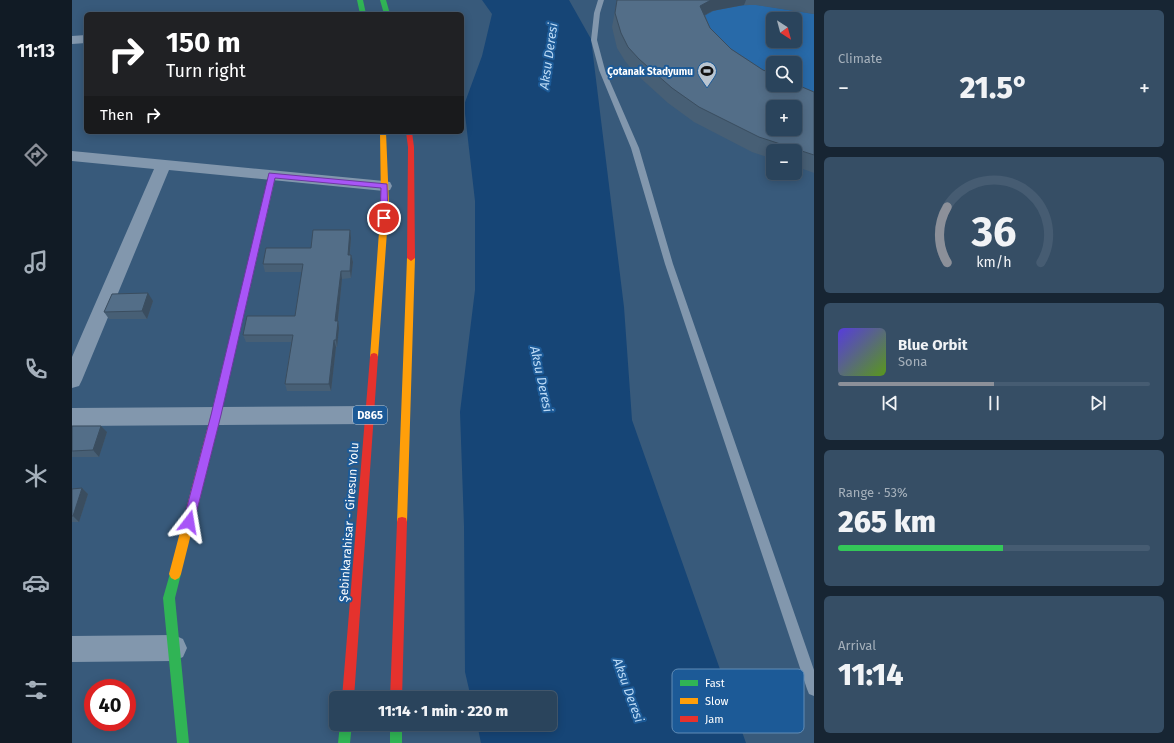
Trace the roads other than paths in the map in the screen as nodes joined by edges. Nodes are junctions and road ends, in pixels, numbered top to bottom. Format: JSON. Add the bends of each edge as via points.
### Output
{"nodes":[{"id":1,"x":360,"y":0,"type":"edge"},
{"id":2,"x":383,"y":0,"type":"edge"},
{"id":3,"x":602,"y":0,"type":"edge"},
{"id":4,"x":362,"y":12,"type":"edge"},
{"id":5,"x":386,"y":12,"type":"edge"},
{"id":6,"x":84,"y":39,"type":"edge"},
{"id":7,"x":72,"y":40,"type":"edge"},
{"id":8,"x":383,"y":134,"type":"edge"},
{"id":9,"x":409,"y":134,"type":"edge"},
{"id":10,"x":72,"y":156,"type":"edge"},
{"id":11,"x":163,"y":165,"type":"junction"},
{"id":12,"x":272,"y":175,"type":"junction"},
{"id":13,"x":384,"y":186,"type":"junction"},
{"id":14,"x":72,"y":380,"type":"edge"},
{"id":15,"x":216,"y":415,"type":"junction"},
{"id":16,"x":370,"y":415,"type":"junction"},
{"id":17,"x":72,"y":417,"type":"edge"},
{"id":18,"x":174,"y":648,"type":"junction"},
{"id":19,"x":72,"y":649,"type":"edge"},
{"id":20,"x":814,"y":689,"type":"edge"},
{"id":21,"x":349,"y":691,"type":"edge"},
{"id":22,"x":396,"y":691,"type":"edge"},
{"id":23,"x":345,"y":731,"type":"edge"},
{"id":24,"x":396,"y":731,"type":"edge"},
{"id":25,"x":183,"y":743,"type":"edge"},
{"id":26,"x":344,"y":743,"type":"edge"},
{"id":27,"x":396,"y":743,"type":"edge"}],
"edges":[{"from":1,"to":4,"type":"main road"},
{"from":2,"to":5,"type":"main road"},
{"from":3,"to":20,"type":"lane","via":[[597,13],[594,40],[602,70],[635,148],[669,264]]},
{"from":6,"to":7,"type":"street"},
{"from":8,"to":13,"type":"main road","name":"Şebinkarahisar - Giresun Yolu","number":"D865"},
{"from":9,"to":22,"type":"main road","via":[[412,234]]},
{"from":10,"to":11,"type":"street"},
{"from":11,"to":12,"type":"street"},
{"from":11,"to":14,"type":"street"},
{"from":12,"to":13,"type":"street"},
{"from":12,"to":15,"type":"main road"},
{"from":13,"to":16,"type":"main road","name":"Şebinkarahisar - Giresun Yolu","number":"D865","via":[[385,212]]},
{"from":15,"to":16,"type":"street"},
{"from":15,"to":17,"type":"street"},
{"from":15,"to":18,"type":"main road","via":[[169,598]]},
{"from":16,"to":21,"type":"main road","name":"Şebinkarahisar - Giresun Yolu","number":"D865"},
{"from":18,"to":19,"type":"street"},
{"from":18,"to":25,"type":"main road"},
{"from":23,"to":26,"type":"main road"},
{"from":24,"to":27,"type":"main road"}]}
